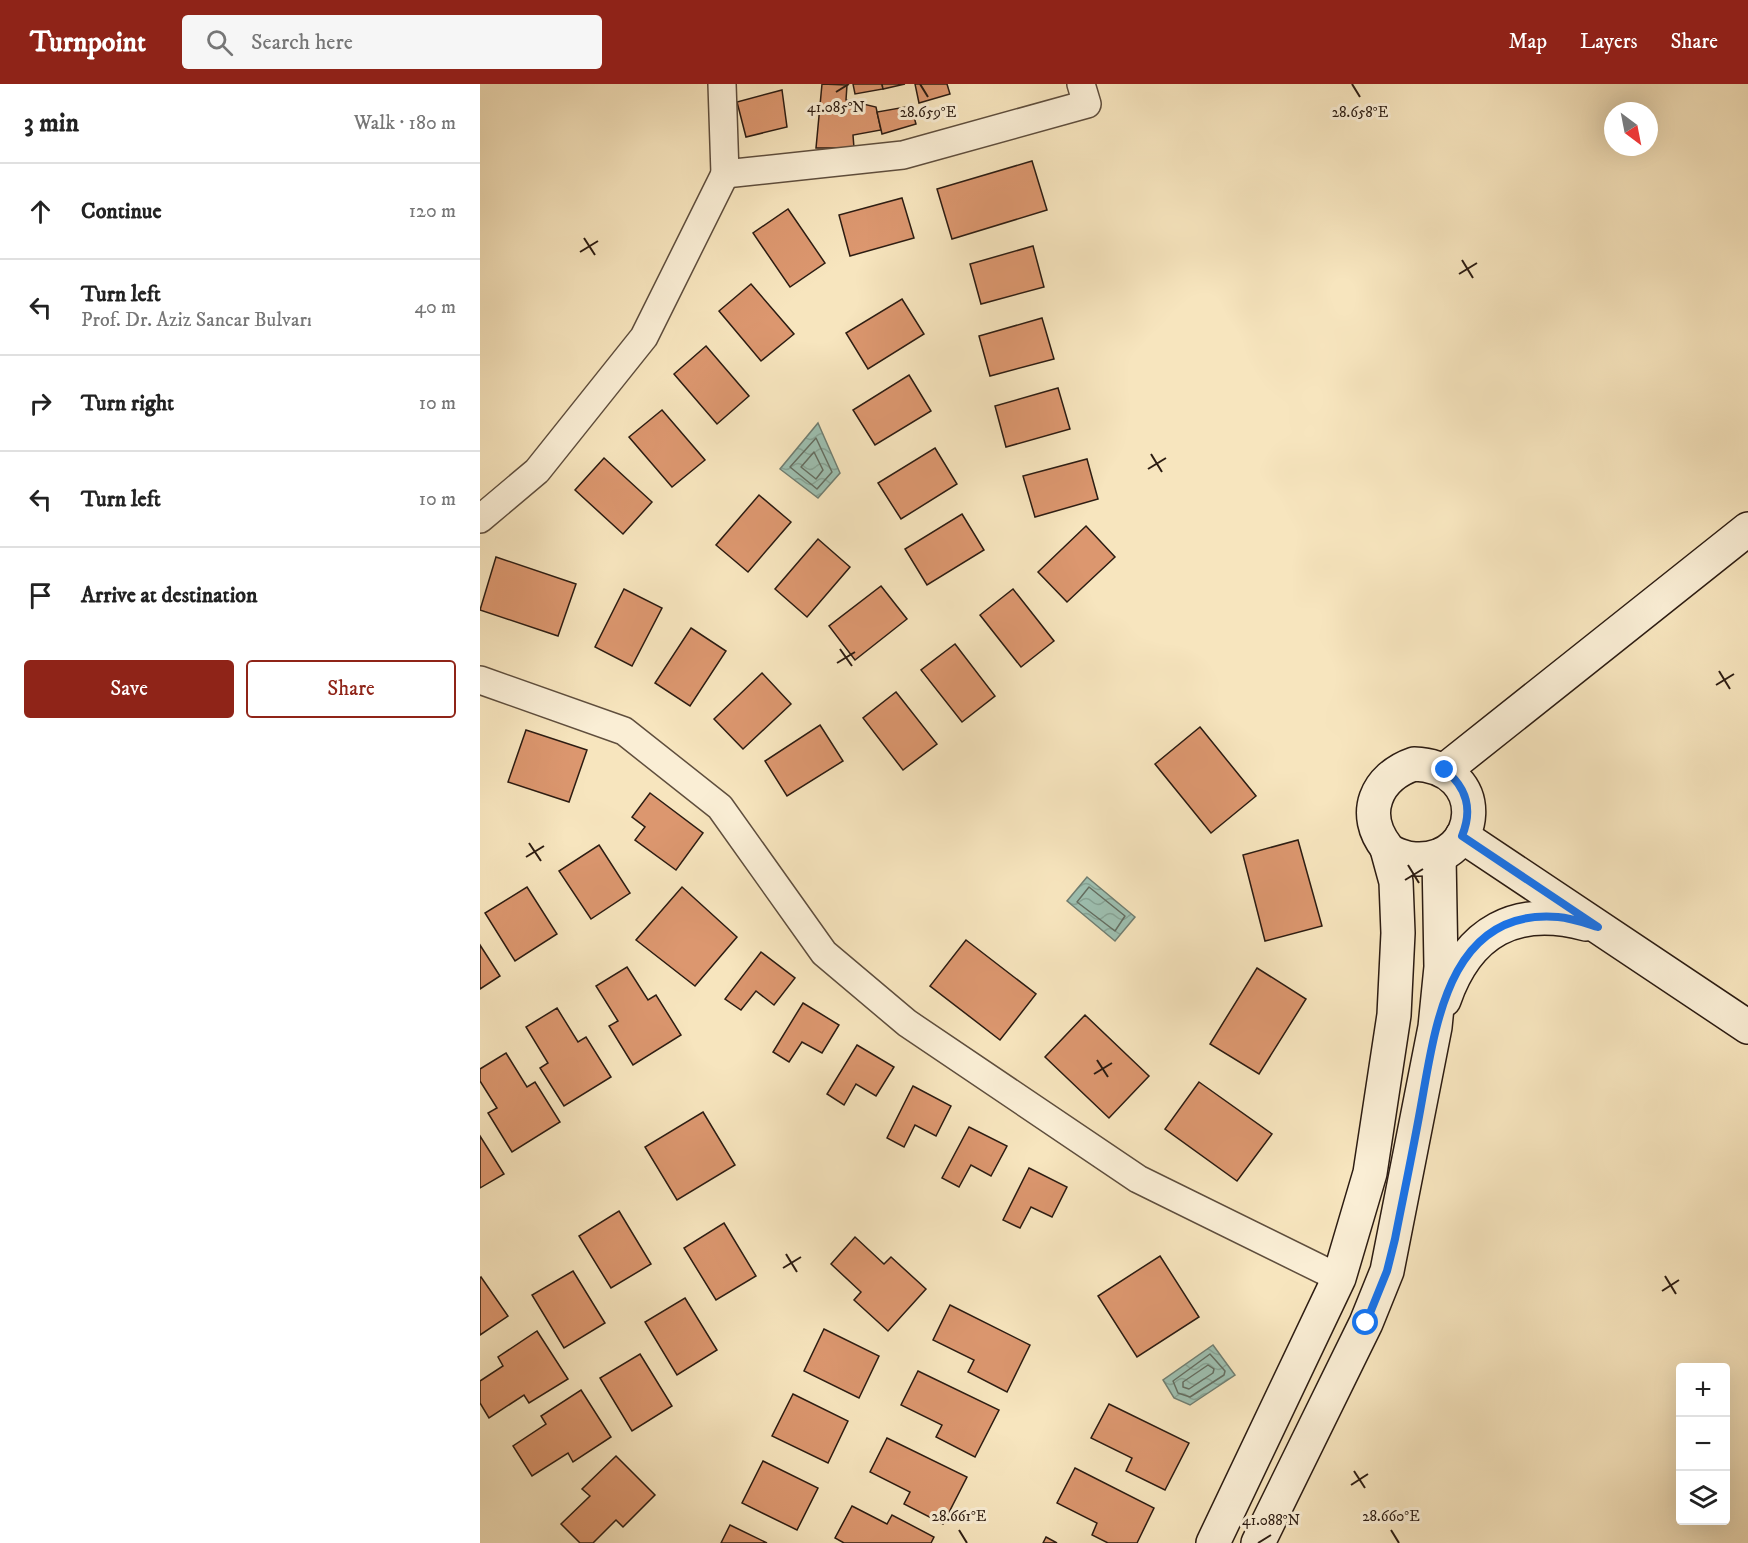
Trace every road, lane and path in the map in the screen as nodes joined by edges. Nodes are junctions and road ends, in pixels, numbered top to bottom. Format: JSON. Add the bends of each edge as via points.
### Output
{"nodes":[{"id":1,"x":722,"y":84,"type":"edge"},
{"id":2,"x":1081,"y":84,"type":"edge"},
{"id":3,"x":725,"y":174,"type":"junction"},
{"id":4,"x":480,"y":519,"type":"edge"},
{"id":5,"x":1748,"y":529,"type":"edge"},
{"id":6,"x":480,"y":680,"type":"edge"},
{"id":7,"x":1445,"y":770,"type":"junction"},
{"id":8,"x":1451,"y":846,"type":"junction"},
{"id":9,"x":1388,"y":849,"type":"junction"},
{"id":10,"x":1598,"y":927,"type":"junction"},
{"id":11,"x":1435,"y":1027,"type":"junction"},
{"id":12,"x":1748,"y":1027,"type":"edge"},
{"id":13,"x":1339,"y":1278,"type":"junction"},
{"id":14,"x":1213,"y":1543,"type":"edge"},
{"id":15,"x":1258,"y":1543,"type":"edge"}],
"edges":[{"from":1,"to":3,"type":"street"},
{"from":2,"to":3,"type":"street","via":[[1087,104],[903,155]]},
{"from":3,"to":4,"type":"street","via":[[644,338],[537,471]]},
{"from":5,"to":7,"type":"street"},
{"from":6,"to":13,"type":"street","via":[[624,731],[720,807],[824,953],[907,1023],[1138,1179]]},
{"from":7,"to":8,"type":"street","via":[[1456,779],[1468,807],[1468,822]]},
{"from":7,"to":9,"type":"street","via":[[1414,764],[1398,769],[1386,780],[1373,810],[1375,826]]},
{"from":8,"to":9,"type":"street","via":[[1424,860],[1409,859]]},
{"from":8,"to":10,"type":"street"},
{"from":8,"to":11,"type":"street"},
{"from":9,"to":13,"type":"street","via":[[1396,882],[1398,933],[1394,1015],[1370,1173]]},
{"from":10,"to":11,"type":"street","via":[[1559,916],[1530,917],[1504,925],[1477,943],[1461,963]]},
{"from":10,"to":12,"type":"street"},
{"from":11,"to":15,"type":"street","via":[[1387,1271],[1366,1323]]},
{"from":13,"to":14,"type":"street"}]}
